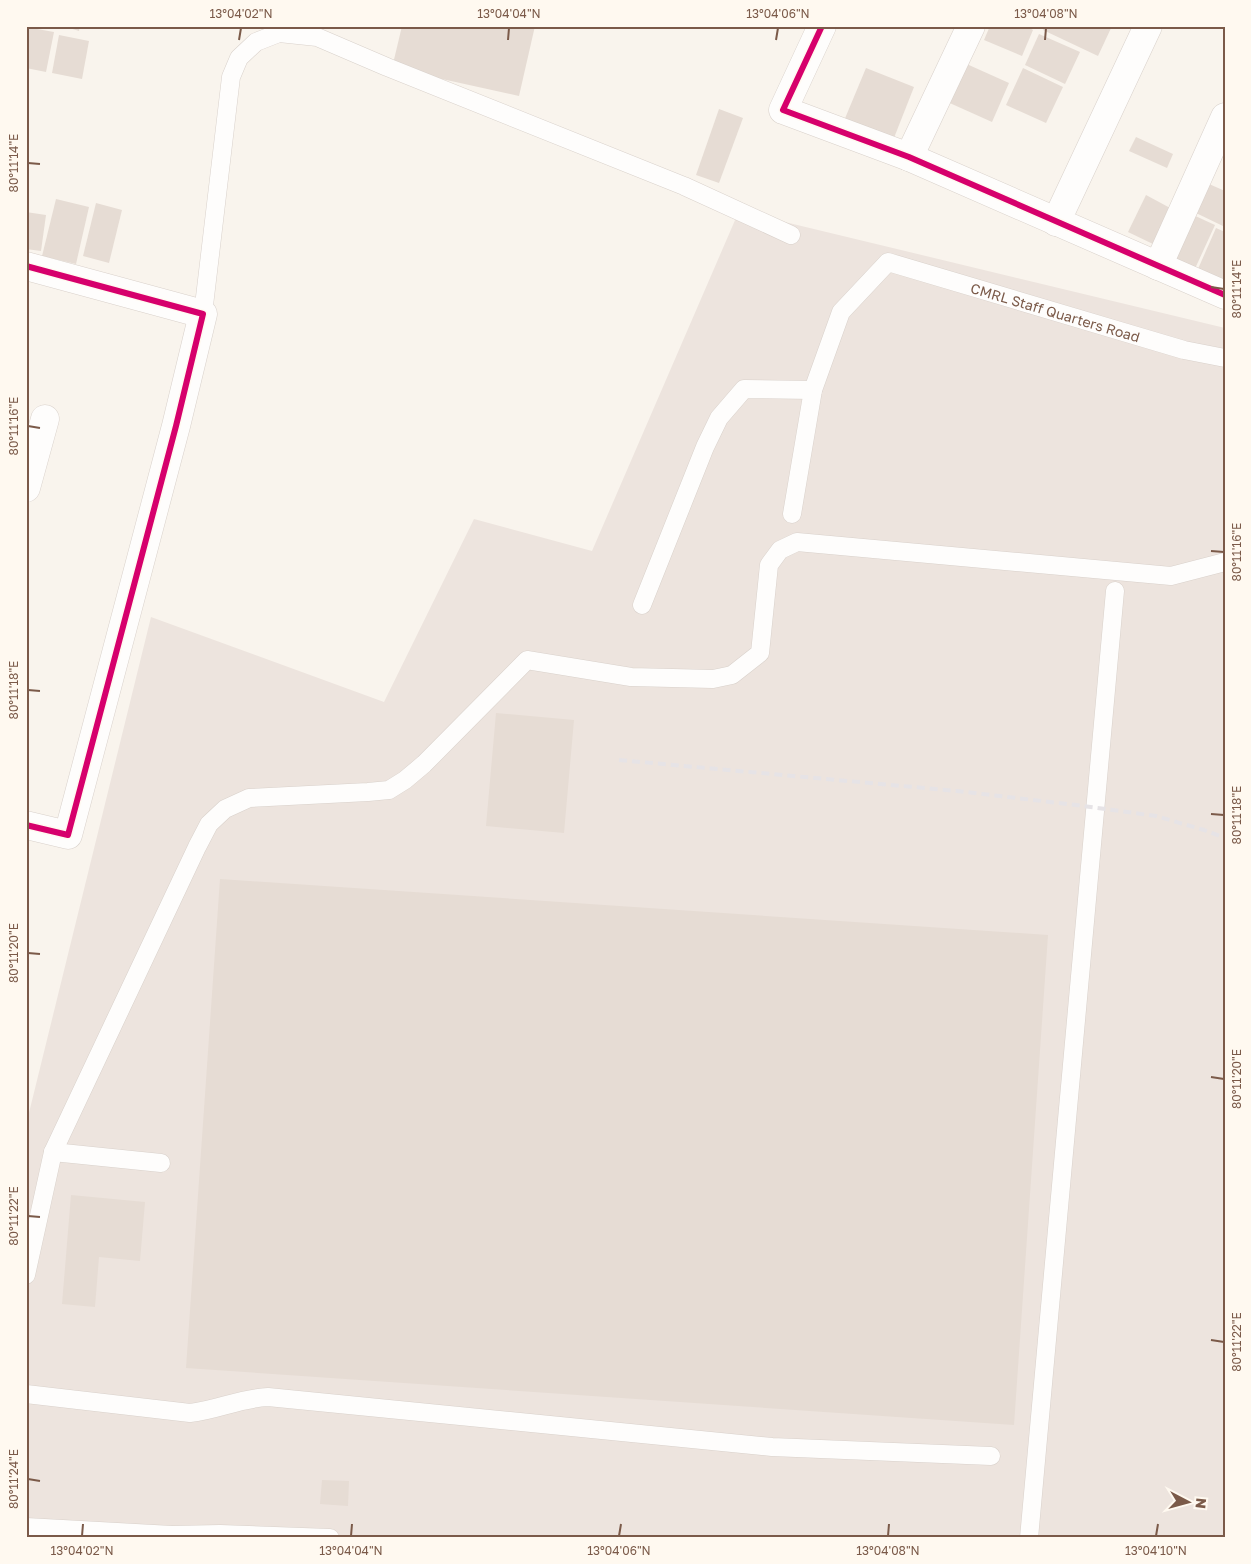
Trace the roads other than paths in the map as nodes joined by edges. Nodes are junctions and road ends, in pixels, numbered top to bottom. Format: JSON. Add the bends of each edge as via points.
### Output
{"nodes":[{"id":1,"x":822,"y":26,"type":"edge"},
{"id":2,"x":970,"y":26,"type":"edge"},
{"id":3,"x":1148,"y":26,"type":"edge"},
{"id":4,"x":1225,"y":117,"type":"edge"},
{"id":5,"x":909,"y":157,"type":"junction"},
{"id":6,"x":1056,"y":222,"type":"junction"},
{"id":7,"x":791,"y":235,"type":"dead end"},
{"id":8,"x":26,"y":266,"type":"edge"},
{"id":9,"x":1158,"y":266,"type":"junction"},
{"id":10,"x":1225,"y":295,"type":"edge"},
{"id":11,"x":203,"y":314,"type":"junction"},
{"id":12,"x":1225,"y":358,"type":"edge"},
{"id":13,"x":814,"y":390,"type":"junction"},
{"id":14,"x":45,"y":419,"type":"dead end"},
{"id":15,"x":26,"y":488,"type":"edge"},
{"id":16,"x":792,"y":514,"type":"dead end"},
{"id":17,"x":1225,"y":562,"type":"edge"},
{"id":18,"x":1115,"y":591,"type":"dead end"},
{"id":19,"x":642,"y":605,"type":"dead end"},
{"id":20,"x":26,"y":825,"type":"edge"},
{"id":21,"x":53,"y":1152,"type":"junction"},
{"id":22,"x":161,"y":1163,"type":"dead end"},
{"id":23,"x":26,"y":1275,"type":"edge"},
{"id":24,"x":26,"y":1394,"type":"edge"},
{"id":25,"x":991,"y":1456,"type":"dead end"},
{"id":26,"x":26,"y":1527,"type":"edge"},
{"id":27,"x":330,"y":1538,"type":"edge"},
{"id":28,"x":1029,"y":1538,"type":"edge"}],
"edges":[{"from":1,"to":5,"type":"street","via":[[783,110]]},
{"from":2,"to":5,"type":"street"},
{"from":3,"to":6,"type":"street"},
{"from":4,"to":9,"type":"street"},
{"from":5,"to":6,"type":"street"},
{"from":6,"to":9,"type":"street"},
{"from":7,"to":11,"type":"lane","via":[[684,186],[317,37],[279,33],[256,42],[239,58],[231,77]]},
{"from":8,"to":11,"type":"street"},
{"from":9,"to":10,"type":"street"},
{"from":11,"to":20,"type":"street","via":[[68,835]]},
{"from":12,"to":13,"type":"lane","name":"CMRL Staff Quarters Road","via":[[1184,350],[888,262],[840,312]]},
{"from":13,"to":16,"type":"lane"},
{"from":13,"to":19,"type":"lane","via":[[744,389],[719,418],[693,474]]},
{"from":14,"to":15,"type":"street"},
{"from":17,"to":21,"type":"lane","via":[[1172,576],[798,542],[780,550],[769,565],[760,653],[732,675],[712,679],[631,677],[526,660],[424,764],[389,790],[248,798],[225,809],[209,824],[197,847]]},
{"from":18,"to":28,"type":"lane"},
{"from":21,"to":22,"type":"lane"},
{"from":21,"to":23,"type":"lane"},
{"from":24,"to":25,"type":"lane","via":[[190,1413],[245,1399],[268,1397],[772,1447]]},
{"from":26,"to":27,"type":"lane","via":[[172,1535]]}]}
